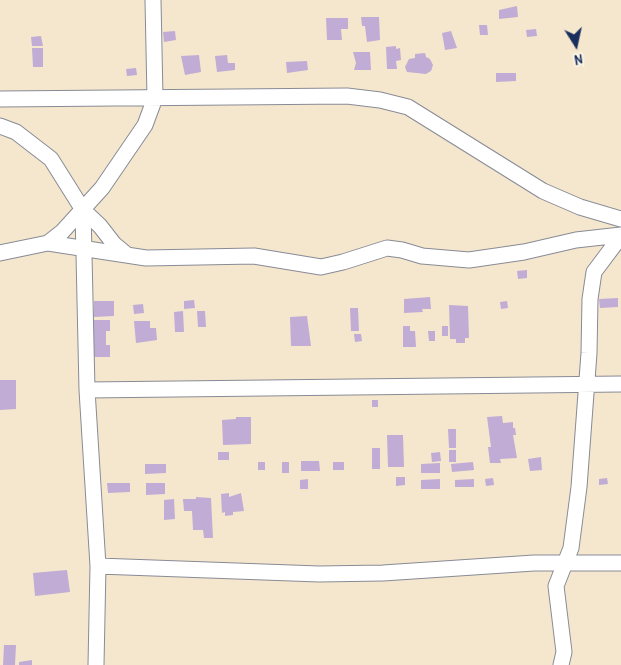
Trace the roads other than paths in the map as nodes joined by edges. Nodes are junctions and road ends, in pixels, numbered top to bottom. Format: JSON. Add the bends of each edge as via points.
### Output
{"nodes":[{"id":1,"x":153,"y":0,"type":"edge"},
{"id":2,"x":155,"y":98,"type":"junction"},
{"id":3,"x":0,"y":99,"type":"edge"},
{"id":4,"x":0,"y":126,"type":"edge"},
{"id":5,"x":84,"y":210,"type":"junction"},
{"id":6,"x":621,"y":219,"type":"edge"},
{"id":7,"x":621,"y":236,"type":"edge"},
{"id":8,"x":48,"y":243,"type":"junction"},
{"id":9,"x":85,"y":249,"type":"junction"},
{"id":10,"x":0,"y":253,"type":"edge"},
{"id":11,"x":126,"y":254,"type":"junction"},
{"id":12,"x":621,"y":384,"type":"edge"},
{"id":13,"x":586,"y":385,"type":"junction"},
{"id":14,"x":87,"y":390,"type":"junction"},
{"id":15,"x":621,"y":563,"type":"edge"},
{"id":16,"x":565,"y":564,"type":"junction"},
{"id":17,"x":98,"y":566,"type":"junction"},
{"id":18,"x":96,"y":665,"type":"edge"},
{"id":19,"x":561,"y":665,"type":"edge"}],
"edges":[{"from":1,"to":2,"type":"street"},
{"from":2,"to":3,"type":"street"},
{"from":2,"to":5,"type":"street","via":[[141,132]]},
{"from":2,"to":6,"type":"street","via":[[347,96],[408,107],[543,190]]},
{"from":4,"to":5,"type":"street","via":[[16,132],[51,159]]},
{"from":5,"to":8,"type":"street"},
{"from":5,"to":9,"type":"street"},
{"from":5,"to":11,"type":"street"},
{"from":7,"to":11,"type":"street","via":[[576,240],[469,260],[422,256],[387,248],[321,267],[254,256],[146,258]]},
{"from":7,"to":13,"type":"street","via":[[594,272],[588,320],[590,353]]},
{"from":8,"to":9,"type":"street"},
{"from":8,"to":10,"type":"street"},
{"from":9,"to":11,"type":"street"},
{"from":9,"to":14,"type":"street"},
{"from":12,"to":13,"type":"street"},
{"from":13,"to":14,"type":"street"},
{"from":13,"to":16,"type":"street","via":[[579,487],[571,548]]},
{"from":14,"to":17,"type":"street"},
{"from":15,"to":16,"type":"street"},
{"from":16,"to":17,"type":"street","via":[[319,574]]},
{"from":16,"to":19,"type":"street","via":[[556,586],[564,652]]},
{"from":17,"to":18,"type":"street"}]}
